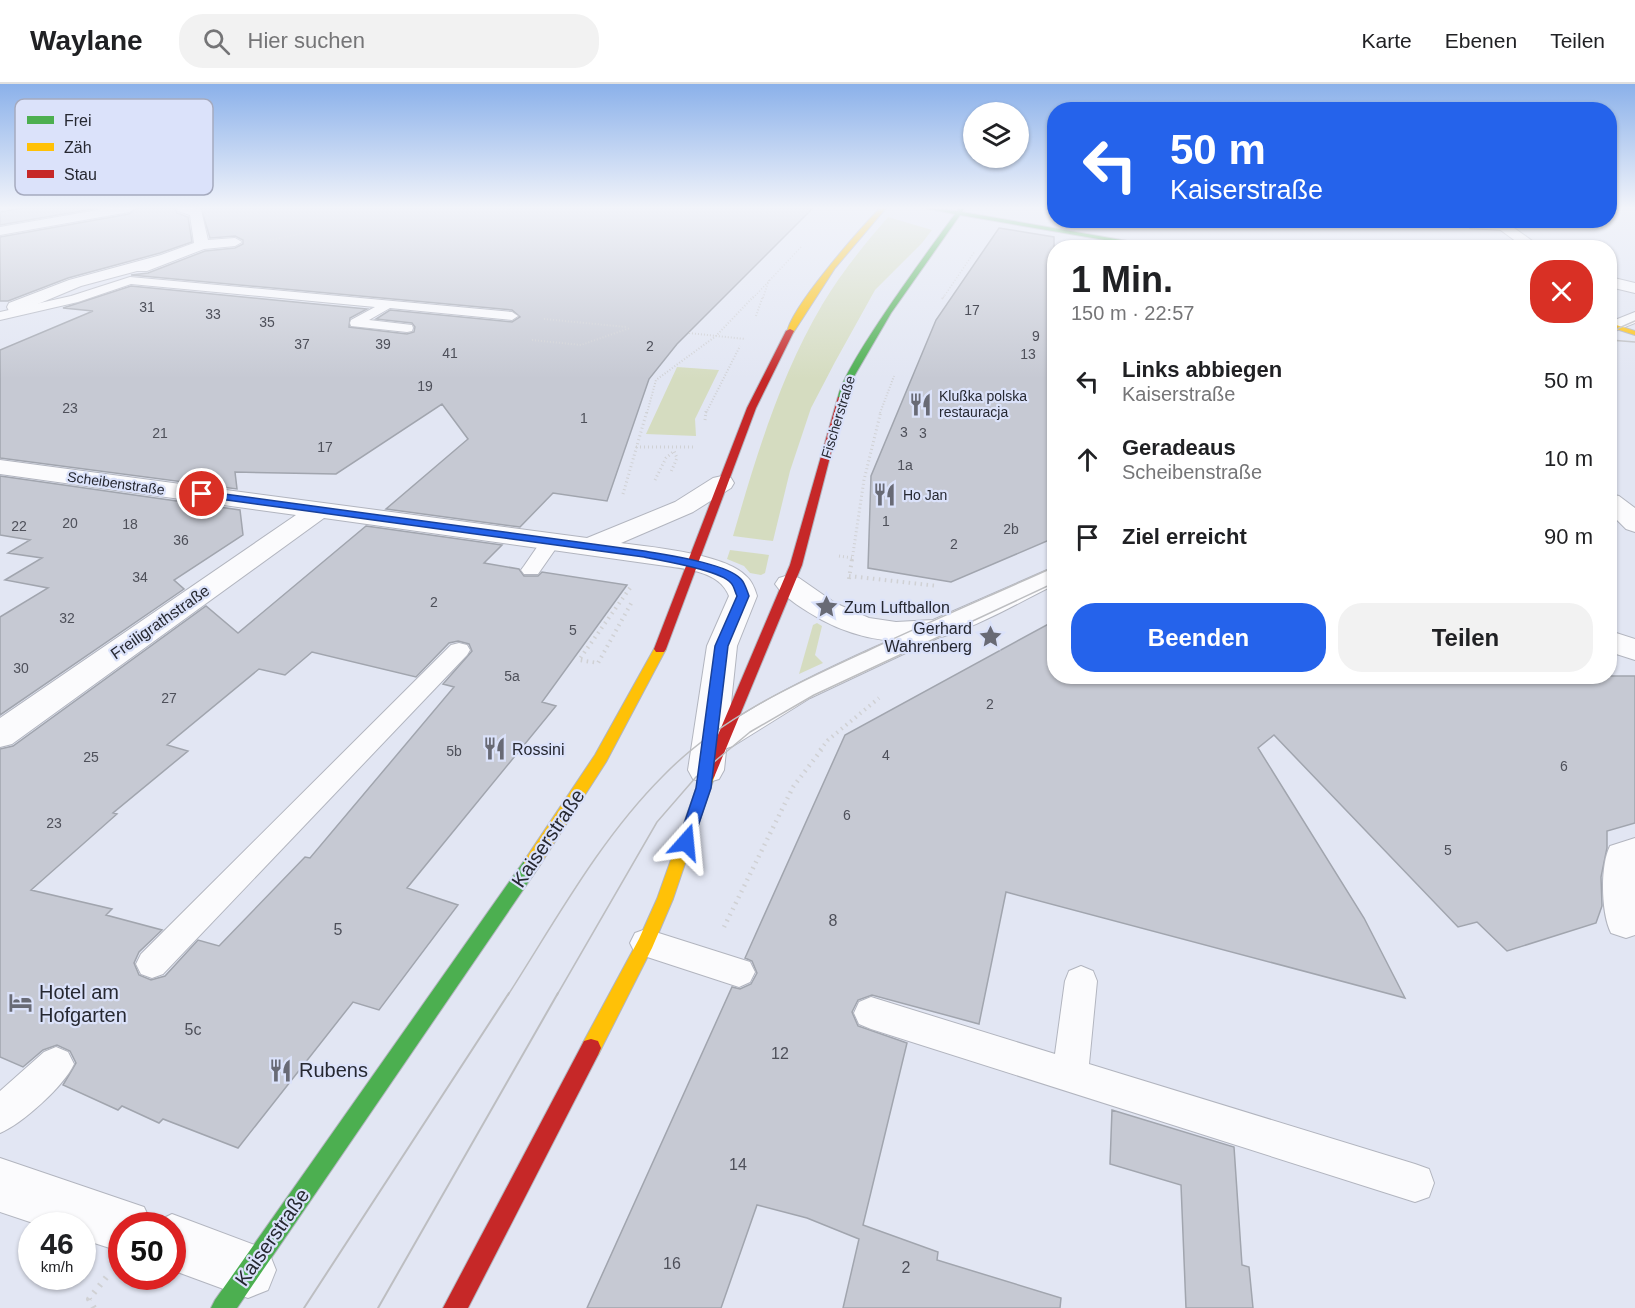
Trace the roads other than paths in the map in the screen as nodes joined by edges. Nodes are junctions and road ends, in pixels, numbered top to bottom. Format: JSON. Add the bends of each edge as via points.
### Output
{"nodes":[{"id":1,"x":149,"y":265,"type":"edge"},
{"id":2,"x":149,"y":265,"type":"edge"},
{"id":3,"x":833,"y":265,"type":"edge"},
{"id":4,"x":923,"y":265,"type":"edge"},
{"id":5,"x":119,"y":278,"type":"junction"},
{"id":6,"x":1617,"y":284,"type":"edge"},
{"id":7,"x":1635,"y":288,"type":"edge"},
{"id":8,"x":74,"y":291,"type":"junction"},
{"id":9,"x":387,"y":305,"type":"junction"},
{"id":10,"x":11,"y":308,"type":"edge"},
{"id":11,"x":512,"y":316,"type":"road end"},
{"id":12,"x":1635,"y":317,"type":"edge"},
{"id":13,"x":1617,"y":324,"type":"edge"},
{"id":14,"x":407,"y":328,"type":"dead end"},
{"id":15,"x":1617,"y":328,"type":"edge"},
{"id":16,"x":1635,"y":333,"type":"edge"},
{"id":17,"x":0,"y":467,"type":"edge"},
{"id":18,"x":722,"y":483,"type":"junction"},
{"id":19,"x":1617,"y":507,"type":"edge"},
{"id":20,"x":321,"y":509,"type":"junction"},
{"id":21,"x":1635,"y":524,"type":"edge"},
{"id":22,"x":551,"y":541,"type":"junction"},
{"id":23,"x":589,"y":546,"type":"junction"},
{"id":24,"x":694,"y":563,"type":"junction"},
{"id":25,"x":531,"y":570,"type":"dead end"},
{"id":26,"x":1047,"y":578,"type":"edge"},
{"id":27,"x":789,"y":584,"type":"junction"},
{"id":28,"x":940,"y":628,"type":"junction"},
{"id":29,"x":1617,"y":644,"type":"edge"},
{"id":30,"x":459,"y":650,"type":"dead end"},
{"id":31,"x":1635,"y":650,"type":"edge"},
{"id":32,"x":0,"y":735,"type":"edge"},
{"id":33,"x":724,"y":740,"type":"junction"},
{"id":34,"x":703,"y":788,"type":"junction"},
{"id":35,"x":1635,"y":854,"type":"edge"},
{"id":36,"x":1626,"y":921,"type":"dead end"},
{"id":37,"x":646,"y":943,"type":"junction"},
{"id":38,"x":152,"y":964,"type":"dead end"},
{"id":39,"x":739,"y":972,"type":"dead end"},
{"id":40,"x":1081,"y":981,"type":"dead end"},
{"id":41,"x":871,"y":1012,"type":"dead end"},
{"id":42,"x":56,"y":1064,"type":"dead end"},
{"id":43,"x":1070,"y":1076,"type":"junction"},
{"id":44,"x":0,"y":1115,"type":"edge"},
{"id":45,"x":1415,"y":1183,"type":"dead end"},
{"id":46,"x":0,"y":1185,"type":"edge"},
{"id":47,"x":108,"y":1240,"type":"edge"},
{"id":48,"x":186,"y":1252,"type":"edge"},
{"id":49,"x":235,"y":1289,"type":"edge"},
{"id":50,"x":455,"y":1308,"type":"edge"}],
"edges":[{"from":1,"to":5,"type":"street"},
{"from":2,"to":5,"type":"street"},
{"from":3,"to":18,"type":"main road","via":[[780,346]]},
{"from":4,"to":27,"type":"main road","name":"Fischerstraße","via":[[845,385]]},
{"from":5,"to":8,"type":"street"},
{"from":5,"to":8,"type":"street"},
{"from":5,"to":9,"type":"lane"},
{"from":6,"to":7,"type":"street"},
{"from":8,"to":10,"type":"street"},
{"from":8,"to":10,"type":"lane"},
{"from":9,"to":11,"type":"lane"},
{"from":9,"to":14,"type":"lane","via":[[356,323]]},
{"from":12,"to":13,"type":"street"},
{"from":15,"to":16,"type":"main road"},
{"from":17,"to":20,"type":"street","name":"Scheibenstraße"},
{"from":18,"to":23,"type":"street","name":"Scheibenstraße","via":[[684,507]]},
{"from":18,"to":24,"type":"main road"},
{"from":19,"to":21,"type":"street"},
{"from":20,"to":22,"type":"street","name":"Scheibenstraße"},
{"from":20,"to":32,"type":"street","name":"Freiligrathstraße"},
{"from":22,"to":23,"type":"street","name":"Scheibenstraße"},
{"from":22,"to":25,"type":"lane"},
{"from":23,"to":24,"type":"street","name":"Scheibenstraße"},
{"from":24,"to":34,"type":"street","via":[[737,581],[743,596],[722,646]]},
{"from":24,"to":49,"type":"main road","name":"Kaiserstraße","via":[[652,663],[571,807]]},
{"from":26,"to":28,"type":"street"},
{"from":27,"to":28,"type":"street","via":[[817,606],[855,626],[901,632]]},
{"from":27,"to":33,"type":"main road"},
{"from":28,"to":33,"type":"lane","via":[[790,696]]},
{"from":29,"to":31,"type":"street"},
{"from":30,"to":38,"type":"lane"},
{"from":33,"to":34,"type":"main road"},
{"from":34,"to":37,"type":"main road"},
{"from":35,"to":36,"type":"street","via":[[1624,857]]},
{"from":37,"to":39,"type":"lane"},
{"from":37,"to":50,"type":"main road"},
{"from":40,"to":43,"type":"lane"},
{"from":41,"to":43,"type":"lane"},
{"from":42,"to":44,"type":"lane"},
{"from":43,"to":45,"type":"lane"},
{"from":46,"to":47,"type":"street"},
{"from":48,"to":49,"type":"street"}]}
